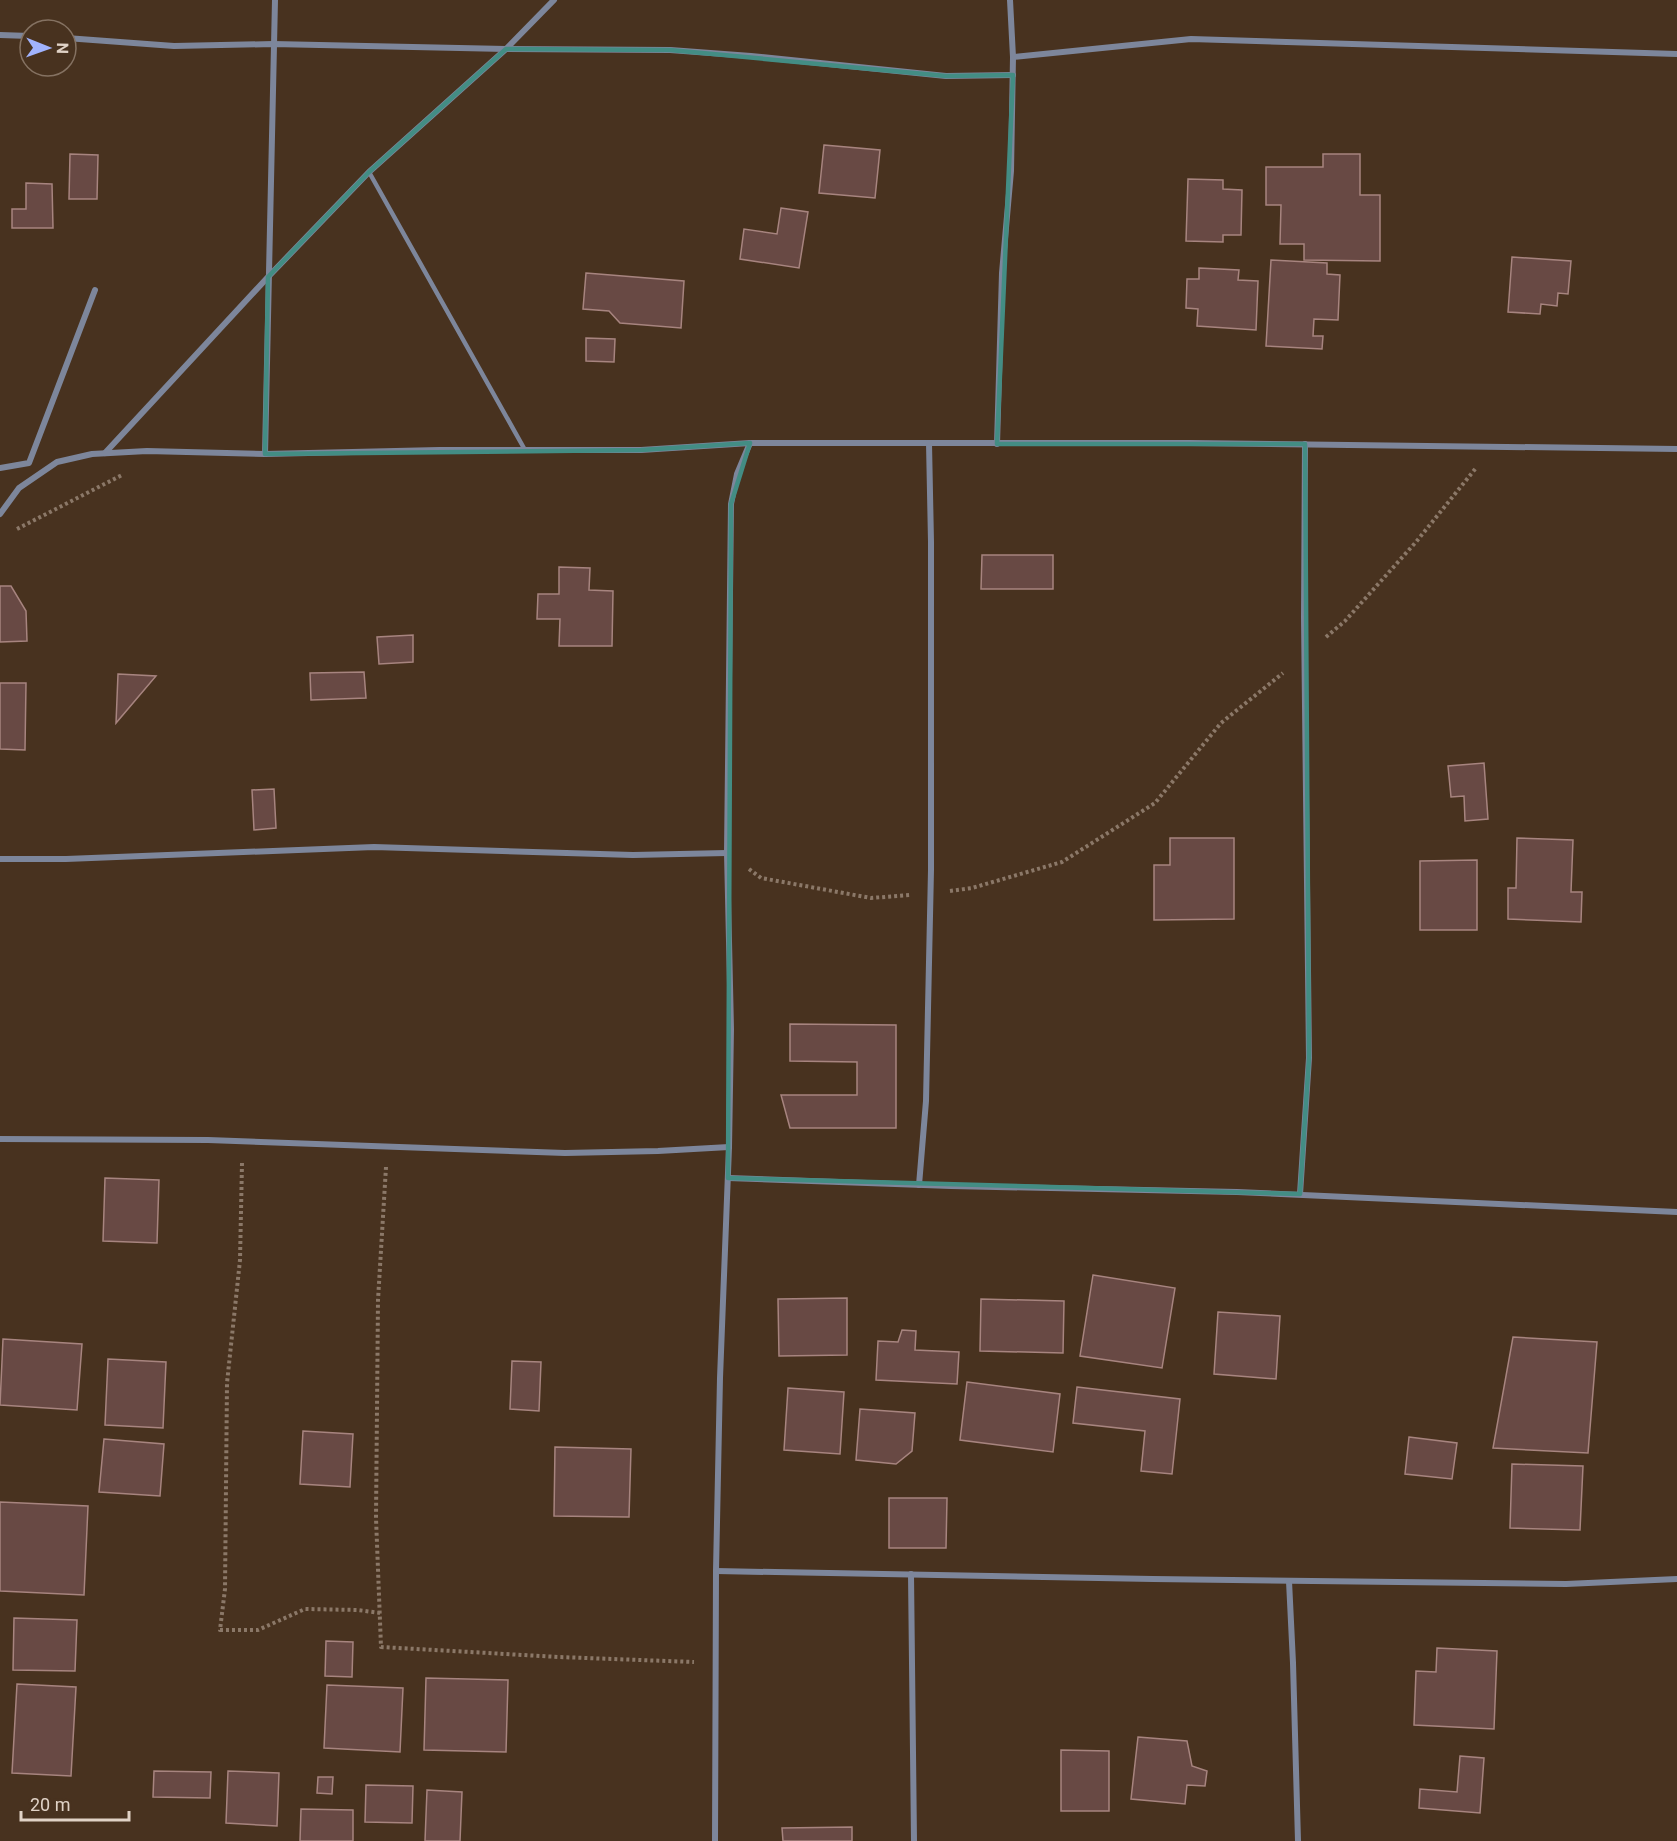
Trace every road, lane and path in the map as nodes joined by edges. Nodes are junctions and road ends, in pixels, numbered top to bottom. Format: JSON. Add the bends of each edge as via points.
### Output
{"nodes":[{"id":1,"x":275,"y":0,"type":"edge"},
{"id":2,"x":554,"y":0,"type":"edge"},
{"id":3,"x":1010,"y":0,"type":"edge"},
{"id":4,"x":0,"y":35,"type":"edge"},
{"id":5,"x":18,"y":36,"type":"edge"},
{"id":6,"x":78,"y":39,"type":"edge"},
{"id":7,"x":273,"y":44,"type":"junction"},
{"id":8,"x":506,"y":49,"type":"junction"},
{"id":9,"x":1677,"y":54,"type":"edge"},
{"id":10,"x":1013,"y":57,"type":"junction"},
{"id":11,"x":1013,"y":75,"type":"junction"},
{"id":12,"x":369,"y":172,"type":"junction"},
{"id":13,"x":268,"y":277,"type":"junction"},
{"id":14,"x":95,"y":290,"type":"dead end"},
{"id":15,"x":750,"y":443,"type":"junction"},
{"id":16,"x":929,"y":443,"type":"junction"},
{"id":17,"x":997,"y":444,"type":"junction"},
{"id":18,"x":1305,"y":444,"type":"junction"},
{"id":19,"x":1493,"y":446,"type":"junction"},
{"id":20,"x":1677,"y":448,"type":"edge"},
{"id":21,"x":525,"y":450,"type":"junction"},
{"id":22,"x":104,"y":453,"type":"junction"},
{"id":23,"x":265,"y":454,"type":"junction"},
{"id":24,"x":0,"y":468,"type":"edge"},
{"id":25,"x":127,"y":473,"type":"dead end"},
{"id":26,"x":0,"y":514,"type":"edge"},
{"id":27,"x":9,"y":533,"type":"dead end"},
{"id":28,"x":1304,"y":656,"type":"junction"},
{"id":29,"x":727,"y":853,"type":"junction"},
{"id":30,"x":0,"y":859,"type":"edge"},
{"id":31,"x":931,"y":894,"type":"junction"},
{"id":32,"x":0,"y":1139,"type":"edge"},
{"id":33,"x":243,"y":1141,"type":"junction"},
{"id":34,"x":387,"y":1146,"type":"junction"},
{"id":35,"x":729,"y":1147,"type":"junction"},
{"id":36,"x":728,"y":1178,"type":"junction"},
{"id":37,"x":919,"y":1185,"type":"junction"},
{"id":38,"x":1300,"y":1194,"type":"junction"},
{"id":39,"x":1677,"y":1212,"type":"edge"},
{"id":40,"x":716,"y":1571,"type":"junction"},
{"id":41,"x":910,"y":1574,"type":"junction"},
{"id":42,"x":1677,"y":1579,"type":"edge"},
{"id":43,"x":1289,"y":1581,"type":"junction"},
{"id":44,"x":380,"y":1613,"type":"junction"},
{"id":45,"x":715,"y":1663,"type":"junction"},
{"id":46,"x":715,"y":1841,"type":"edge"},
{"id":47,"x":914,"y":1841,"type":"edge"},
{"id":48,"x":1298,"y":1841,"type":"edge"}],
"edges":[{"from":1,"to":7,"type":"street"},
{"from":2,"to":8,"type":"street"},
{"from":3,"to":10,"type":"street"},
{"from":4,"to":5,"type":"street"},
{"from":6,"to":7,"type":"street","via":[[174,46]]},
{"from":7,"to":8,"type":"street"},
{"from":7,"to":13,"type":"street"},
{"from":8,"to":11,"type":"street","via":[[670,50],[946,76]]},
{"from":8,"to":12,"type":"street"},
{"from":9,"to":10,"type":"street","via":[[1191,39]]},
{"from":10,"to":11,"type":"street"},
{"from":11,"to":17,"type":"street"},
{"from":12,"to":13,"type":"street"},
{"from":12,"to":21,"type":"lane"},
{"from":13,"to":22,"type":"street"},
{"from":13,"to":23,"type":"street"},
{"from":14,"to":24,"type":"street","via":[[29,463]]},
{"from":15,"to":16,"type":"street"},
{"from":15,"to":21,"type":"street","via":[[641,450]]},
{"from":15,"to":29,"type":"street","via":[[737,474],[731,504]]},
{"from":16,"to":17,"type":"street"},
{"from":16,"to":31,"type":"street"},
{"from":17,"to":18,"type":"street"},
{"from":18,"to":19,"type":"street"},
{"from":18,"to":28,"type":"street"},
{"from":19,"to":20,"type":"street"},
{"from":19,"to":28,"type":"path","via":[[1416,542],[1345,621]]},
{"from":21,"to":23,"type":"street"},
{"from":22,"to":23,"type":"street"},
{"from":22,"to":26,"type":"street","via":[[57,462],[19,488]]},
{"from":25,"to":27,"type":"path"},
{"from":28,"to":31,"type":"path","via":[[1221,723],[1155,803],[1062,862],[972,888]]},
{"from":28,"to":38,"type":"street","via":[[1309,1058]]},
{"from":29,"to":30,"type":"street","via":[[633,855],[374,847]]},
{"from":29,"to":31,"type":"path","via":[[761,878],[871,898]]},
{"from":29,"to":35,"type":"street"},
{"from":31,"to":37,"type":"street","via":[[926,1101]]},
{"from":32,"to":33,"type":"street"},
{"from":33,"to":34,"type":"street"},
{"from":33,"to":44,"type":"path","via":[[240,1260],[228,1383],[225,1589],[220,1630],[258,1630],[305,1609]]},
{"from":34,"to":35,"type":"street","via":[[565,1153]]},
{"from":34,"to":44,"type":"path","via":[[378,1299],[376,1518]]},
{"from":35,"to":36,"type":"street"},
{"from":36,"to":37,"type":"street"},
{"from":36,"to":40,"type":"street"},
{"from":37,"to":38,"type":"street"},
{"from":38,"to":39,"type":"street"},
{"from":40,"to":41,"type":"street"},
{"from":40,"to":45,"type":"street"},
{"from":41,"to":43,"type":"street"},
{"from":41,"to":47,"type":"street"},
{"from":42,"to":43,"type":"street","via":[[1566,1584]]},
{"from":43,"to":48,"type":"street"},
{"from":44,"to":45,"type":"path","via":[[381,1647]]},
{"from":45,"to":46,"type":"street"}]}
